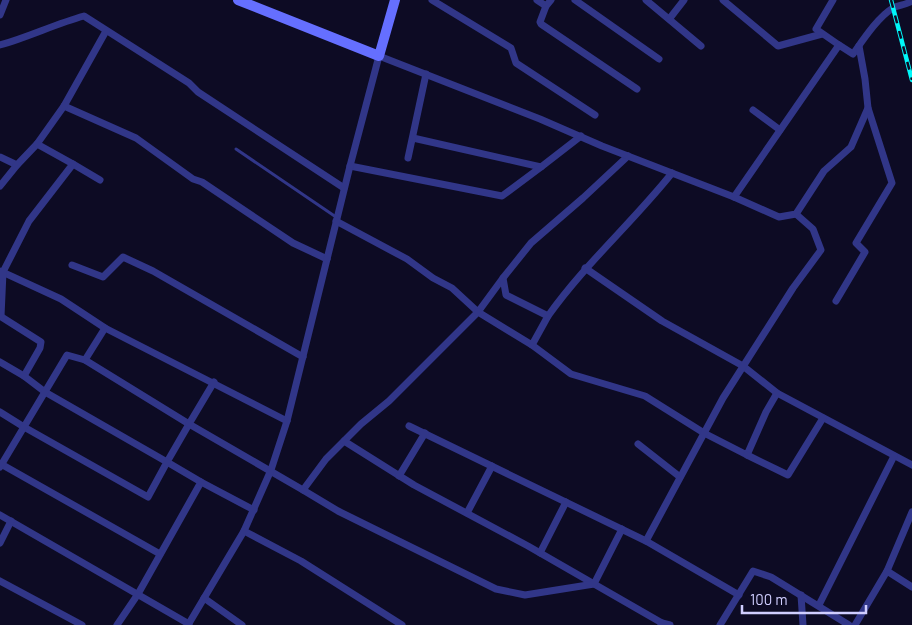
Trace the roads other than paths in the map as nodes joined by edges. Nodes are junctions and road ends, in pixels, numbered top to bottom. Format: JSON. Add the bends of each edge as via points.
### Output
{"nodes":[{"id":1,"x":6,"y":0,"type":"edge"},
{"id":2,"x":238,"y":0,"type":"edge"},
{"id":3,"x":432,"y":0,"type":"edge"},
{"id":4,"x":537,"y":0,"type":"edge"},
{"id":5,"x":575,"y":0,"type":"edge"},
{"id":6,"x":646,"y":0,"type":"edge"},
{"id":7,"x":684,"y":0,"type":"edge"},
{"id":8,"x":723,"y":0,"type":"edge"},
{"id":9,"x":833,"y":0,"type":"edge"},
{"id":10,"x":912,"y":0,"type":"edge"},
{"id":11,"x":395,"y":2,"type":"edge"},
{"id":12,"x":548,"y":3,"type":"edge"},
{"id":13,"x":0,"y":15,"type":"edge"},
{"id":14,"x":670,"y":18,"type":"junction"},
{"id":15,"x":106,"y":31,"type":"junction"},
{"id":16,"x":822,"y":34,"type":"junction"},
{"id":17,"x":0,"y":45,"type":"edge"},
{"id":18,"x":839,"y":45,"type":"junction"},
{"id":19,"x":701,"y":46,"type":"dead end"},
{"id":20,"x":859,"y":46,"type":"junction"},
{"id":21,"x":379,"y":56,"type":"junction"},
{"id":22,"x":660,"y":59,"type":"dead end"},
{"id":23,"x":426,"y":74,"type":"junction"},
{"id":24,"x":637,"y":89,"type":"dead end"},
{"id":25,"x":64,"y":106,"type":"junction"},
{"id":26,"x":868,"y":108,"type":"junction"},
{"id":27,"x":753,"y":110,"type":"dead end"},
{"id":28,"x":595,"y":115,"type":"dead end"},
{"id":29,"x":780,"y":130,"type":"junction"},
{"id":30,"x":581,"y":136,"type":"junction"},
{"id":31,"x":413,"y":138,"type":"junction"},
{"id":32,"x":37,"y":144,"type":"junction"},
{"id":33,"x":236,"y":149,"type":"dead end"},
{"id":34,"x":628,"y":156,"type":"junction"},
{"id":35,"x":0,"y":157,"type":"edge"},
{"id":36,"x":408,"y":158,"type":"dead end"},
{"id":37,"x":73,"y":164,"type":"junction"},
{"id":38,"x":17,"y":165,"type":"junction"},
{"id":39,"x":350,"y":166,"type":"junction"},
{"id":40,"x":541,"y":167,"type":"junction"},
{"id":41,"x":672,"y":173,"type":"junction"},
{"id":42,"x":100,"y":180,"type":"dead end"},
{"id":43,"x":0,"y":186,"type":"edge"},
{"id":44,"x":344,"y":188,"type":"junction"},
{"id":45,"x":734,"y":196,"type":"junction"},
{"id":46,"x":796,"y":214,"type":"junction"},
{"id":47,"x":337,"y":219,"type":"junction"},
{"id":48,"x":327,"y":260,"type":"junction"},
{"id":49,"x":72,"y":265,"type":"dead end"},
{"id":50,"x":585,"y":268,"type":"junction"},
{"id":51,"x":2,"y":271,"type":"edge"},
{"id":52,"x":503,"y":278,"type":"junction"},
{"id":53,"x":836,"y":301,"type":"dead end"},
{"id":54,"x":478,"y":312,"type":"junction"},
{"id":55,"x":0,"y":316,"type":"edge"},
{"id":56,"x":548,"y":316,"type":"junction"},
{"id":57,"x":105,"y":328,"type":"junction"},
{"id":58,"x":532,"y":345,"type":"junction"},
{"id":59,"x":303,"y":357,"type":"junction"},
{"id":60,"x":85,"y":360,"type":"junction"},
{"id":61,"x":0,"y":362,"type":"edge"},
{"id":62,"x":743,"y":366,"type":"junction"},
{"id":63,"x":24,"y":376,"type":"junction"},
{"id":64,"x":214,"y":382,"type":"junction"},
{"id":65,"x":45,"y":392,"type":"junction"},
{"id":66,"x":777,"y":393,"type":"junction"},
{"id":67,"x":0,"y":412,"type":"edge"},
{"id":68,"x":822,"y":418,"type":"junction"},
{"id":69,"x":287,"y":421,"type":"junction"},
{"id":70,"x":189,"y":424,"type":"junction"},
{"id":71,"x":409,"y":426,"type":"dead end"},
{"id":72,"x":24,"y":427,"type":"junction"},
{"id":73,"x":425,"y":433,"type":"junction"},
{"id":74,"x":704,"y":433,"type":"junction"},
{"id":75,"x":344,"y":441,"type":"junction"},
{"id":76,"x":638,"y":444,"type":"dead end"},
{"id":77,"x":747,"y":455,"type":"junction"},
{"id":78,"x":894,"y":456,"type":"junction"},
{"id":79,"x":167,"y":462,"type":"junction"},
{"id":80,"x":912,"y":465,"type":"edge"},
{"id":81,"x":1,"y":466,"type":"edge"},
{"id":82,"x":492,"y":466,"type":"junction"},
{"id":83,"x":271,"y":470,"type":"junction"},
{"id":84,"x":399,"y":476,"type":"junction"},
{"id":85,"x":680,"y":477,"type":"junction"},
{"id":86,"x":201,"y":482,"type":"junction"},
{"id":87,"x":303,"y":490,"type":"junction"},
{"id":88,"x":566,"y":502,"type":"junction"},
{"id":89,"x":254,"y":510,"type":"junction"},
{"id":90,"x":912,"y":512,"type":"edge"},
{"id":91,"x":467,"y":513,"type":"junction"},
{"id":92,"x":0,"y":515,"type":"edge"},
{"id":93,"x":11,"y":522,"type":"junction"},
{"id":94,"x":622,"y":530,"type":"junction"},
{"id":95,"x":244,"y":531,"type":"junction"},
{"id":96,"x":646,"y":541,"type":"junction"},
{"id":97,"x":0,"y":543,"type":"edge"},
{"id":98,"x":540,"y":553,"type":"junction"},
{"id":99,"x":160,"y":554,"type":"junction"},
{"id":100,"x":888,"y":571,"type":"junction"},
{"id":101,"x":0,"y":581,"type":"edge"},
{"id":102,"x":594,"y":584,"type":"junction"},
{"id":103,"x":912,"y":587,"type":"edge"},
{"id":104,"x":138,"y":594,"type":"junction"},
{"id":105,"x":739,"y":595,"type":"junction"},
{"id":106,"x":800,"y":595,"type":"junction"},
{"id":107,"x":204,"y":598,"type":"junction"},
{"id":108,"x":819,"y":605,"type":"junction"},
{"id":109,"x":189,"y":624,"type":"edge"},
{"id":110,"x":661,"y":624,"type":"edge"},
{"id":111,"x":82,"y":625,"type":"edge"},
{"id":112,"x":117,"y":625,"type":"edge"},
{"id":113,"x":242,"y":625,"type":"edge"},
{"id":114,"x":402,"y":625,"type":"edge"},
{"id":115,"x":670,"y":625,"type":"edge"},
{"id":116,"x":720,"y":625,"type":"edge"},
{"id":117,"x":803,"y":625,"type":"edge"},
{"id":118,"x":849,"y":625,"type":"edge"},
{"id":119,"x":855,"y":625,"type":"edge"}],
"edges":[{"from":1,"to":13,"type":"street"},
{"from":2,"to":21,"type":"street"},
{"from":3,"to":28,"type":"street","via":[[511,48],[516,64]]},
{"from":4,"to":12,"type":"street"},
{"from":5,"to":22,"type":"street"},
{"from":6,"to":14,"type":"street"},
{"from":7,"to":14,"type":"street"},
{"from":8,"to":16,"type":"street","via":[[778,46]]},
{"from":9,"to":16,"type":"street","via":[[816,29]]},
{"from":10,"to":20,"type":"street","via":[[894,8],[879,21]]},
{"from":11,"to":21,"type":"street"},
{"from":12,"to":24,"type":"street","via":[[541,24]]},
{"from":14,"to":19,"type":"street"},
{"from":15,"to":17,"type":"street","via":[[84,16]]},
{"from":15,"to":25,"type":"street"},
{"from":15,"to":44,"type":"street"},
{"from":16,"to":18,"type":"street"},
{"from":18,"to":20,"type":"street","via":[[853,54]]},
{"from":18,"to":29,"type":"street"},
{"from":20,"to":26,"type":"street"},
{"from":21,"to":23,"type":"street"},
{"from":21,"to":39,"type":"street"},
{"from":23,"to":30,"type":"street"},
{"from":23,"to":31,"type":"street"},
{"from":25,"to":32,"type":"street"},
{"from":25,"to":48,"type":"street","via":[[136,138],[293,243]]},
{"from":26,"to":46,"type":"street","via":[[851,147],[824,171]]},
{"from":26,"to":53,"type":"street","via":[[892,183],[856,242],[865,252]]},
{"from":27,"to":29,"type":"street"},
{"from":29,"to":45,"type":"street"},
{"from":30,"to":34,"type":"street"},
{"from":30,"to":40,"type":"street"},
{"from":31,"to":36,"type":"street"},
{"from":31,"to":40,"type":"street"},
{"from":32,"to":37,"type":"street"},
{"from":32,"to":38,"type":"street"},
{"from":33,"to":47,"type":"lane"},
{"from":34,"to":41,"type":"street"},
{"from":34,"to":52,"type":"street","via":[[531,243]]},
{"from":35,"to":38,"type":"street"},
{"from":37,"to":42,"type":"street"},
{"from":37,"to":51,"type":"street","via":[[29,221]]},
{"from":38,"to":43,"type":"street"},
{"from":39,"to":40,"type":"street","via":[[502,196]]},
{"from":39,"to":44,"type":"street"},
{"from":41,"to":45,"type":"street"},
{"from":41,"to":50,"type":"street","via":[[648,203]]},
{"from":44,"to":47,"type":"street"},
{"from":45,"to":46,"type":"street","via":[[779,217]]},
{"from":46,"to":62,"type":"street","via":[[812,229],[821,250]]},
{"from":47,"to":48,"type":"street"},
{"from":47,"to":54,"type":"street","via":[[452,288]]},
{"from":48,"to":59,"type":"street"},
{"from":49,"to":59,"type":"street","via":[[103,277],[123,257]]},
{"from":50,"to":56,"type":"street"},
{"from":50,"to":62,"type":"street","via":[[662,321]]},
{"from":51,"to":55,"type":"street"},
{"from":51,"to":57,"type":"street","via":[[61,298]]},
{"from":52,"to":54,"type":"street"},
{"from":52,"to":56,"type":"street","via":[[506,295]]},
{"from":54,"to":58,"type":"street"},
{"from":54,"to":75,"type":"street"},
{"from":55,"to":63,"type":"street","via":[[41,342]]},
{"from":56,"to":58,"type":"street"},
{"from":57,"to":60,"type":"street"},
{"from":57,"to":64,"type":"street"},
{"from":58,"to":74,"type":"street","via":[[571,374],[645,396]]},
{"from":59,"to":69,"type":"street"},
{"from":60,"to":65,"type":"street","via":[[67,354]]},
{"from":60,"to":70,"type":"street"},
{"from":61,"to":63,"type":"street"},
{"from":62,"to":66,"type":"street"},
{"from":62,"to":74,"type":"street"},
{"from":63,"to":65,"type":"street"},
{"from":64,"to":69,"type":"street"},
{"from":64,"to":70,"type":"street"},
{"from":65,"to":72,"type":"street"},
{"from":65,"to":79,"type":"street"},
{"from":66,"to":68,"type":"street"},
{"from":66,"to":77,"type":"street"},
{"from":67,"to":72,"type":"street"},
{"from":68,"to":77,"type":"street","via":[[788,475]]},
{"from":68,"to":78,"type":"street"},
{"from":69,"to":83,"type":"street"},
{"from":70,"to":79,"type":"street"},
{"from":70,"to":83,"type":"street"},
{"from":71,"to":73,"type":"street"},
{"from":72,"to":79,"type":"street","via":[[148,497]]},
{"from":72,"to":81,"type":"street"},
{"from":73,"to":82,"type":"street"},
{"from":73,"to":84,"type":"street"},
{"from":74,"to":77,"type":"street"},
{"from":74,"to":85,"type":"street"},
{"from":75,"to":84,"type":"street"},
{"from":75,"to":87,"type":"street"},
{"from":76,"to":85,"type":"street"},
{"from":78,"to":80,"type":"street"},
{"from":78,"to":108,"type":"street"},
{"from":79,"to":86,"type":"street"},
{"from":81,"to":99,"type":"street"},
{"from":82,"to":88,"type":"street"},
{"from":82,"to":91,"type":"street"},
{"from":83,"to":87,"type":"street"},
{"from":83,"to":89,"type":"street"},
{"from":84,"to":91,"type":"street"},
{"from":85,"to":96,"type":"street"},
{"from":86,"to":89,"type":"street"},
{"from":86,"to":99,"type":"street"},
{"from":87,"to":102,"type":"street","via":[[338,511],[496,589],[526,595]]},
{"from":88,"to":94,"type":"street"},
{"from":88,"to":98,"type":"street"},
{"from":89,"to":95,"type":"street"},
{"from":90,"to":100,"type":"street"},
{"from":91,"to":98,"type":"street"},
{"from":92,"to":93,"type":"street"},
{"from":93,"to":97,"type":"street"},
{"from":93,"to":104,"type":"street"},
{"from":94,"to":96,"type":"street"},
{"from":94,"to":102,"type":"street"},
{"from":95,"to":107,"type":"street"},
{"from":95,"to":114,"type":"street","via":[[301,561]]},
{"from":96,"to":105,"type":"street"},
{"from":98,"to":102,"type":"street"},
{"from":99,"to":104,"type":"street"},
{"from":100,"to":103,"type":"street"},
{"from":100,"to":119,"type":"street"},
{"from":101,"to":111,"type":"street"},
{"from":102,"to":110,"type":"street"},
{"from":104,"to":109,"type":"street"},
{"from":104,"to":112,"type":"street"},
{"from":105,"to":106,"type":"street","via":[[752,572],[771,577]]},
{"from":105,"to":116,"type":"street"},
{"from":106,"to":108,"type":"street"},
{"from":106,"to":117,"type":"street"},
{"from":107,"to":109,"type":"street"},
{"from":107,"to":113,"type":"street"},
{"from":108,"to":118,"type":"street"},
{"from":110,"to":115,"type":"street"}]}
